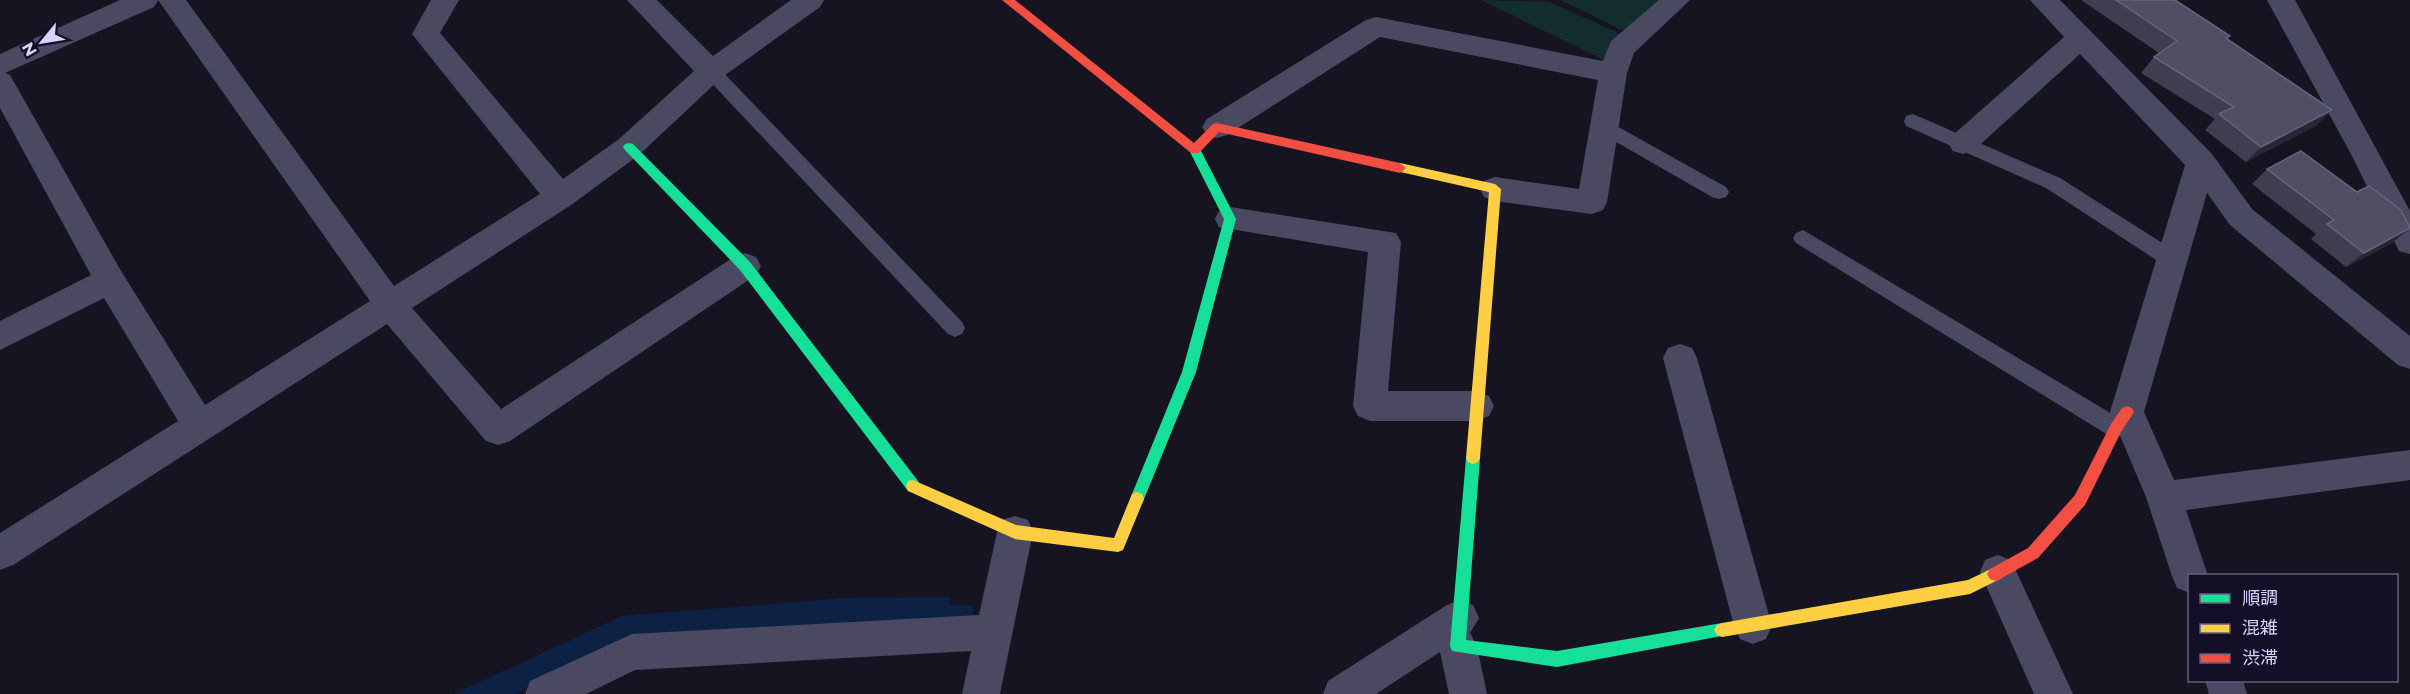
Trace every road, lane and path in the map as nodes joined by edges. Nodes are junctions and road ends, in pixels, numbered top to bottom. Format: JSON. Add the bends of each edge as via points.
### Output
{"nodes":[{"id":1,"x":144,"y":0,"type":"edge"},
{"id":2,"x":172,"y":0,"type":"edge"},
{"id":3,"x":445,"y":0,"type":"edge"},
{"id":4,"x":641,"y":0,"type":"edge"},
{"id":5,"x":810,"y":0,"type":"edge"},
{"id":6,"x":1008,"y":0,"type":"edge"},
{"id":7,"x":1676,"y":0,"type":"edge"},
{"id":8,"x":2044,"y":0,"type":"edge"},
{"id":9,"x":2281,"y":0,"type":"edge"},
{"id":10,"x":2080,"y":38,"type":"junction"},
{"id":11,"x":0,"y":65,"type":"edge"},
{"id":12,"x":711,"y":71,"type":"junction"},
{"id":13,"x":1613,"y":73,"type":"junction"},
{"id":14,"x":0,"y":82,"type":"edge"},
{"id":15,"x":1913,"y":121,"type":"dead end"},
{"id":16,"x":1604,"y":126,"type":"junction"},
{"id":17,"x":1216,"y":127,"type":"junction"},
{"id":18,"x":1963,"y":143,"type":"junction"},
{"id":19,"x":629,"y":147,"type":"junction"},
{"id":20,"x":1195,"y":150,"type":"junction"},
{"id":21,"x":2202,"y":162,"type":"junction"},
{"id":22,"x":1495,"y":189,"type":"junction"},
{"id":23,"x":1719,"y":192,"type":"dead end"},
{"id":24,"x":560,"y":196,"type":"junction"},
{"id":25,"x":1230,"y":219,"type":"junction"},
{"id":26,"x":1803,"y":238,"type":"dead end"},
{"id":27,"x":2410,"y":242,"type":"edge"},
{"id":28,"x":2171,"y":260,"type":"junction"},
{"id":29,"x":746,"y":266,"type":"junction"},
{"id":30,"x":110,"y":280,"type":"junction"},
{"id":31,"x":390,"y":305,"type":"junction"},
{"id":32,"x":955,"y":328,"type":"dead end"},
{"id":33,"x":0,"y":336,"type":"edge"},
{"id":34,"x":2410,"y":355,"type":"edge"},
{"id":35,"x":1680,"y":358,"type":"dead end"},
{"id":36,"x":1477,"y":406,"type":"junction"},
{"id":37,"x":2121,"y":420,"type":"junction"},
{"id":38,"x":199,"y":425,"type":"junction"},
{"id":39,"x":2410,"y":465,"type":"edge"},
{"id":40,"x":2164,"y":497,"type":"junction"},
{"id":41,"x":1015,"y":532,"type":"junction"},
{"id":42,"x":0,"y":553,"type":"edge"},
{"id":43,"x":1998,"y":572,"type":"junction"},
{"id":44,"x":2189,"y":574,"type":"edge"},
{"id":45,"x":1753,"y":626,"type":"junction"},
{"id":46,"x":992,"y":632,"type":"junction"},
{"id":47,"x":1459,"y":632,"type":"junction"},
{"id":48,"x":544,"y":694,"type":"edge"},
{"id":49,"x":981,"y":694,"type":"edge"},
{"id":50,"x":1342,"y":694,"type":"edge"},
{"id":51,"x":1468,"y":694,"type":"edge"},
{"id":52,"x":2054,"y":694,"type":"edge"}],
"edges":[{"from":1,"to":11,"type":"street"},
{"from":2,"to":31,"type":"street"},
{"from":3,"to":24,"type":"street","via":[[426,34]]},
{"from":4,"to":12,"type":"street"},
{"from":5,"to":12,"type":"street"},
{"from":6,"to":20,"type":"street"},
{"from":7,"to":13,"type":"street","via":[[1621,48]]},
{"from":8,"to":10,"type":"street"},
{"from":9,"to":27,"type":"street"},
{"from":10,"to":18,"type":"street"},
{"from":10,"to":21,"type":"street"},
{"from":12,"to":19,"type":"street"},
{"from":12,"to":32,"type":"lane"},
{"from":13,"to":16,"type":"street"},
{"from":13,"to":17,"type":"street","via":[[1376,27]]},
{"from":14,"to":30,"type":"street"},
{"from":15,"to":18,"type":"lane"},
{"from":16,"to":22,"type":"street","via":[[1592,201]]},
{"from":16,"to":23,"type":"lane"},
{"from":17,"to":20,"type":"street"},
{"from":17,"to":22,"type":"street"},
{"from":18,"to":28,"type":"lane","via":[[2053,183]]},
{"from":19,"to":24,"type":"street"},
{"from":19,"to":29,"type":"street"},
{"from":20,"to":25,"type":"street"},
{"from":21,"to":28,"type":"street"},
{"from":21,"to":34,"type":"street","via":[[2241,217]]},
{"from":22,"to":36,"type":"street"},
{"from":24,"to":31,"type":"street"},
{"from":25,"to":36,"type":"street","via":[[1385,242],[1370,406]]},
{"from":25,"to":41,"type":"street","via":[[1189,372],[1118,545]]},
{"from":26,"to":37,"type":"lane"},
{"from":28,"to":37,"type":"street"},
{"from":29,"to":31,"type":"street","via":[[498,430]]},
{"from":29,"to":41,"type":"street","via":[[911,485]]},
{"from":30,"to":33,"type":"street"},
{"from":30,"to":38,"type":"street"},
{"from":31,"to":38,"type":"street"},
{"from":35,"to":45,"type":"street"},
{"from":36,"to":47,"type":"street"},
{"from":37,"to":40,"type":"street"},
{"from":37,"to":43,"type":"street","via":[[2080,500],[2033,554]]},
{"from":38,"to":42,"type":"street"},
{"from":39,"to":40,"type":"street"},
{"from":40,"to":44,"type":"street"},
{"from":41,"to":46,"type":"street"},
{"from":43,"to":45,"type":"street","via":[[1970,587]]},
{"from":43,"to":52,"type":"street"},
{"from":45,"to":47,"type":"street","via":[[1557,659]]},
{"from":46,"to":48,"type":"street","via":[[632,652]]},
{"from":46,"to":49,"type":"street"},
{"from":47,"to":50,"type":"street"},
{"from":47,"to":51,"type":"street"}]}
